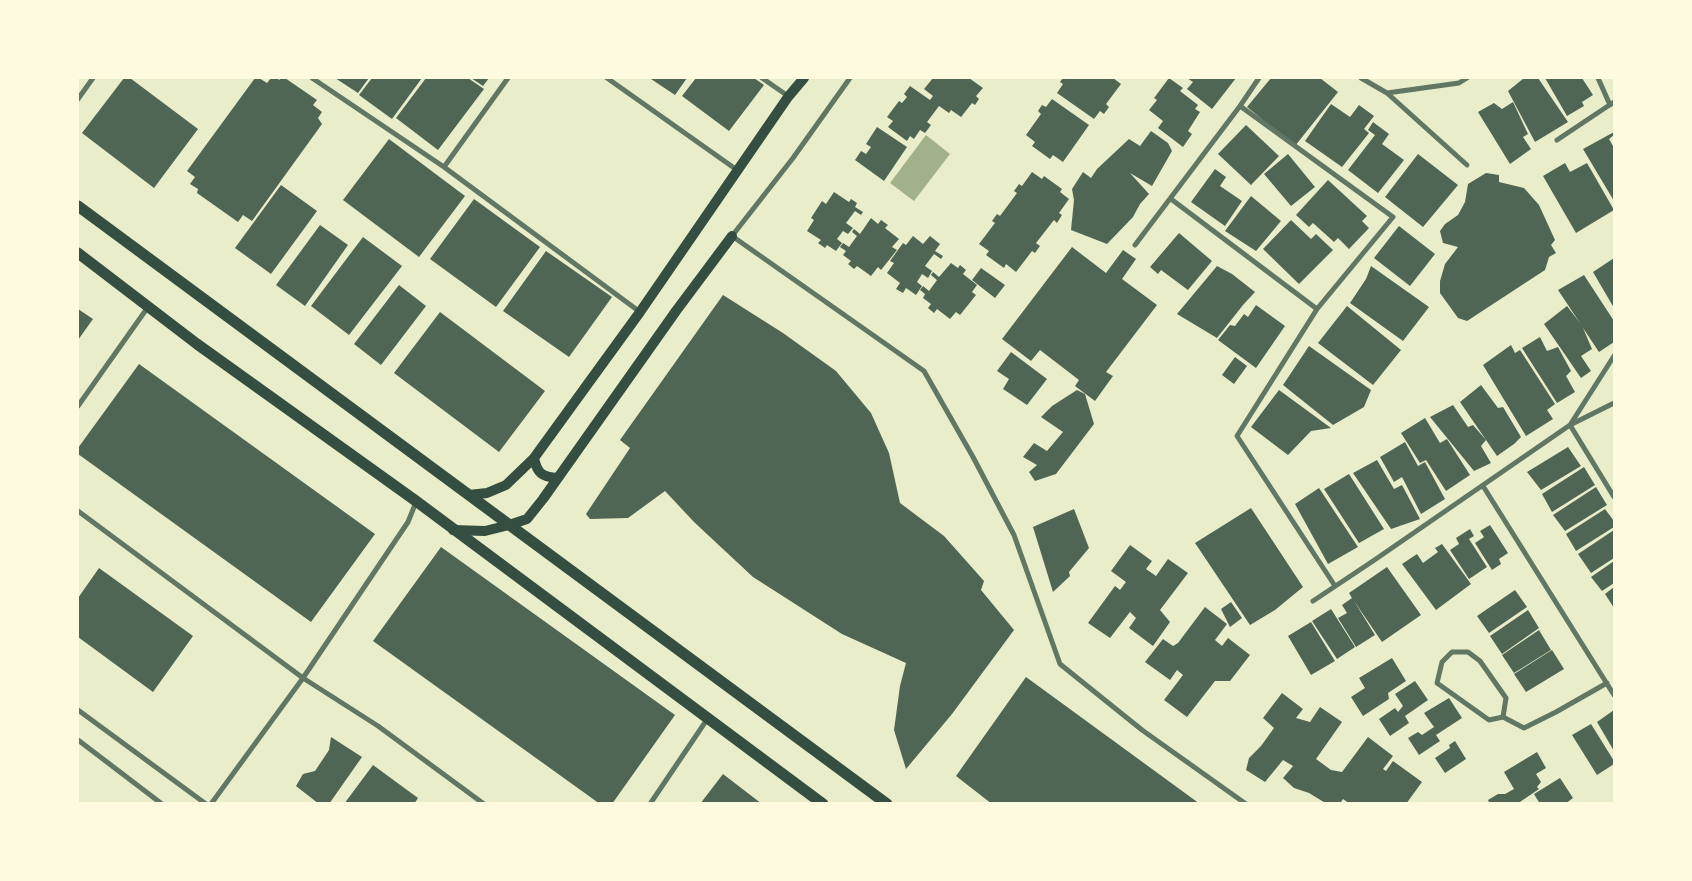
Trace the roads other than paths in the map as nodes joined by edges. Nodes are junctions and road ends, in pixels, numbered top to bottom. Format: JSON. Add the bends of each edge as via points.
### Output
{"nodes":[{"id":1,"x":93,"y":78,"type":"edge"},
{"id":2,"x":312,"y":78,"type":"edge"},
{"id":3,"x":508,"y":78,"type":"edge"},
{"id":4,"x":607,"y":78,"type":"edge"},
{"id":5,"x":762,"y":78,"type":"edge"},
{"id":6,"x":804,"y":78,"type":"edge"},
{"id":7,"x":850,"y":78,"type":"edge"},
{"id":8,"x":1259,"y":78,"type":"edge"},
{"id":9,"x":1360,"y":78,"type":"edge"},
{"id":10,"x":1467,"y":78,"type":"edge"},
{"id":11,"x":1598,"y":78,"type":"edge"},
{"id":12,"x":1386,"y":92,"type":"junction"},
{"id":13,"x":788,"y":97,"type":"junction"},
{"id":14,"x":78,"y":99,"type":"edge"},
{"id":15,"x":1612,"y":104,"type":"edge"},
{"id":16,"x":1240,"y":106,"type":"junction"},
{"id":17,"x":1557,"y":140,"type":"dead end"},
{"id":18,"x":1467,"y":165,"type":"dead end"},
{"id":19,"x":444,"y":167,"type":"junction"},
{"id":20,"x":738,"y":171,"type":"junction"},
{"id":21,"x":1171,"y":199,"type":"junction"},
{"id":22,"x":78,"y":206,"type":"edge"},
{"id":23,"x":732,"y":236,"type":"junction"},
{"id":24,"x":1135,"y":245,"type":"dead end"},
{"id":25,"x":78,"y":253,"type":"edge"},
{"id":26,"x":148,"y":307,"type":"junction"},
{"id":27,"x":1317,"y":309,"type":"junction"},
{"id":28,"x":640,"y":312,"type":"junction"},
{"id":29,"x":1614,"y":357,"type":"edge"},
{"id":30,"x":1614,"y":403,"type":"edge"},
{"id":31,"x":78,"y":406,"type":"edge"},
{"id":32,"x":1570,"y":425,"type":"junction"},
{"id":33,"x":534,"y":458,"type":"junction"},
{"id":34,"x":557,"y":478,"type":"junction"},
{"id":35,"x":1483,"y":486,"type":"junction"},
{"id":36,"x":469,"y":495,"type":"junction"},
{"id":37,"x":1614,"y":497,"type":"edge"},
{"id":38,"x":416,"y":501,"type":"junction"},
{"id":39,"x":78,"y":511,"type":"edge"},
{"id":40,"x":509,"y":525,"type":"junction"},
{"id":41,"x":453,"y":530,"type":"junction"},
{"id":42,"x":1335,"y":586,"type":"junction"},
{"id":43,"x":1313,"y":601,"type":"dead end"},
{"id":44,"x":303,"y":678,"type":"junction"},
{"id":45,"x":1608,"y":683,"type":"junction"},
{"id":46,"x":1614,"y":695,"type":"edge"},
{"id":47,"x":78,"y":710,"type":"edge"},
{"id":48,"x":1503,"y":717,"type":"junction"},
{"id":49,"x":708,"y":718,"type":"junction"},
{"id":50,"x":78,"y":740,"type":"edge"},
{"id":51,"x":162,"y":804,"type":"edge"},
{"id":52,"x":206,"y":804,"type":"edge"},
{"id":53,"x":212,"y":804,"type":"edge"},
{"id":54,"x":484,"y":804,"type":"edge"},
{"id":55,"x":650,"y":804,"type":"edge"},
{"id":56,"x":823,"y":804,"type":"edge"},
{"id":57,"x":887,"y":804,"type":"edge"},
{"id":58,"x":1246,"y":804,"type":"edge"}],
"edges":[{"from":1,"to":14,"type":"street"},
{"from":2,"to":19,"type":"street"},
{"from":3,"to":19,"type":"street"},
{"from":4,"to":20,"type":"street"},
{"from":5,"to":13,"type":"street"},
{"from":6,"to":13,"type":"main road"},
{"from":7,"to":23,"type":"street"},
{"from":8,"to":16,"type":"street"},
{"from":9,"to":12,"type":"street"},
{"from":10,"to":12,"type":"street","via":[[1458,83]]},
{"from":11,"to":15,"type":"street"},
{"from":12,"to":18,"type":"street"},
{"from":13,"to":20,"type":"main road"},
{"from":15,"to":17,"type":"street"},
{"from":16,"to":21,"type":"street"},
{"from":16,"to":27,"type":"street","via":[[1393,217]]},
{"from":19,"to":28,"type":"street"},
{"from":20,"to":28,"type":"main road"},
{"from":21,"to":24,"type":"street"},
{"from":21,"to":27,"type":"street"},
{"from":22,"to":36,"type":"main road"},
{"from":23,"to":34,"type":"main road"},
{"from":23,"to":58,"type":"street","via":[[924,371],[1014,535],[1060,664],[1142,730]]},
{"from":25,"to":26,"type":"main road"},
{"from":26,"to":31,"type":"street"},
{"from":26,"to":38,"type":"main road"},
{"from":27,"to":42,"type":"street","via":[[1237,436]]},
{"from":28,"to":33,"type":"main road"},
{"from":29,"to":32,"type":"street"},
{"from":30,"to":32,"type":"street"},
{"from":32,"to":35,"type":"street"},
{"from":32,"to":37,"type":"street"},
{"from":33,"to":34,"type":"main road","via":[[540,474]]},
{"from":33,"to":36,"type":"main road","via":[[506,485],[487,493]]},
{"from":34,"to":40,"type":"main road","via":[[527,519]]},
{"from":35,"to":42,"type":"street"},
{"from":35,"to":45,"type":"street"},
{"from":36,"to":40,"type":"main road"},
{"from":38,"to":41,"type":"main road"},
{"from":38,"to":44,"type":"street","via":[[408,522]]},
{"from":39,"to":44,"type":"street"},
{"from":40,"to":41,"type":"main road","via":[[485,531]]},
{"from":40,"to":57,"type":"main road"},
{"from":41,"to":49,"type":"main road"},
{"from":42,"to":43,"type":"street"},
{"from":44,"to":53,"type":"street"},
{"from":44,"to":54,"type":"street","via":[[378,726]]},
{"from":45,"to":46,"type":"street"},
{"from":45,"to":48,"type":"street","via":[[1524,728]]},
{"from":47,"to":52,"type":"street"},
{"from":48,"to":48,"type":"street","via":[[1506,698],[1480,661],[1468,652],[1452,652],[1442,662],[1437,683],[1489,720]]},
{"from":49,"to":55,"type":"street"},
{"from":49,"to":56,"type":"main road"},
{"from":50,"to":51,"type":"street"}]}
